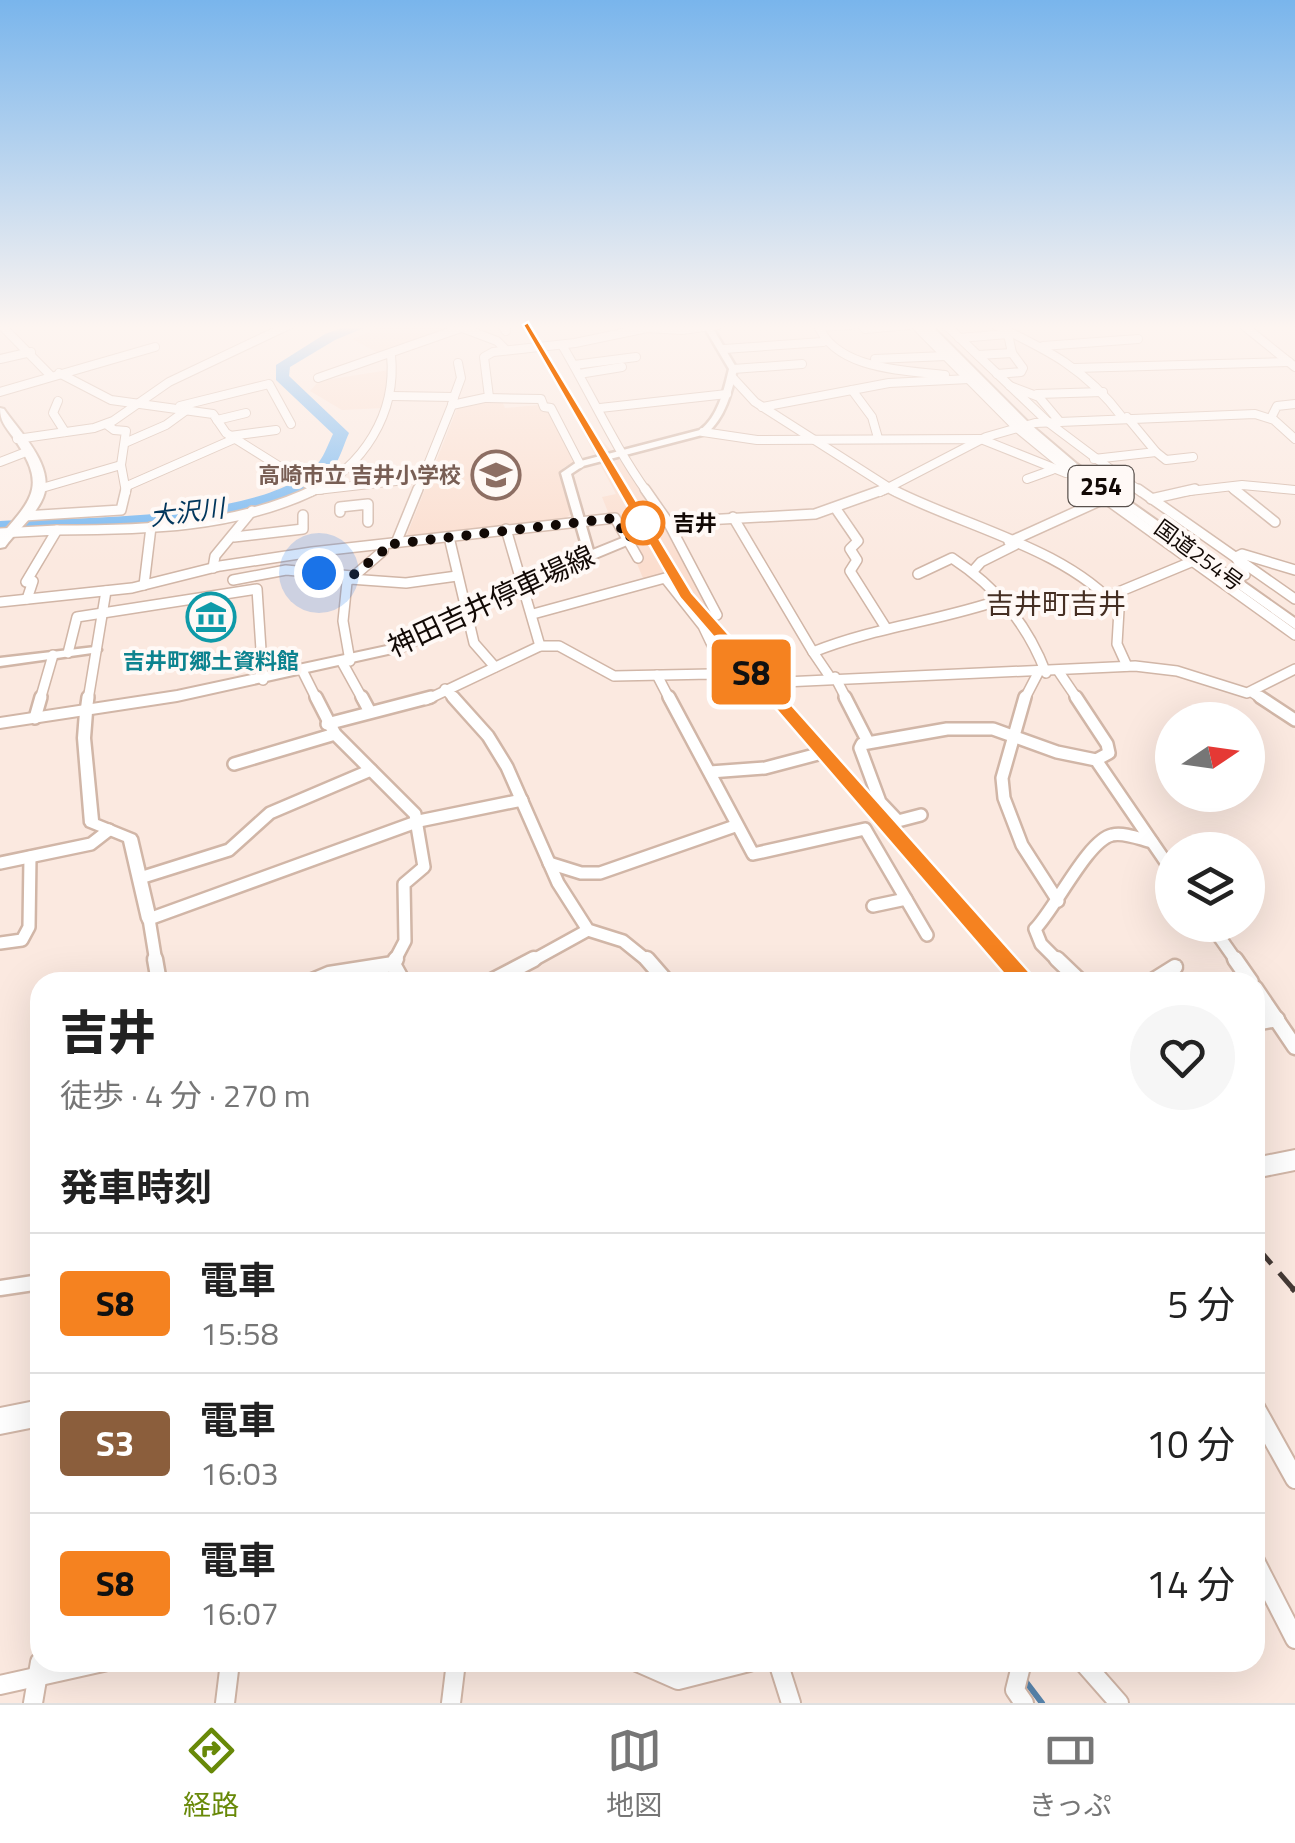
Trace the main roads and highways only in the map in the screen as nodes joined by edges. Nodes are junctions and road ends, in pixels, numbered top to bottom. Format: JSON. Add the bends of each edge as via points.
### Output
{"nodes":[{"id":1,"x":1005,"y":404,"type":"edge"},
{"id":2,"x":1012,"y":404,"type":"edge"},
{"id":3,"x":0,"y":411,"type":"edge"},
{"id":4,"x":1033,"y":426,"type":"junction"},
{"id":5,"x":11,"y":529,"type":"edge"},
{"id":6,"x":627,"y":540,"type":"road end"},
{"id":7,"x":1236,"y":594,"type":"road end"},
{"id":8,"x":1263,"y":602,"type":"junction"},
{"id":9,"x":1295,"y":610,"type":"edge"},
{"id":10,"x":1295,"y":625,"type":"edge"},
{"id":11,"x":0,"y":723,"type":"edge"},
{"id":12,"x":1295,"y":1160,"type":"edge"},
{"id":13,"x":1265,"y":1166,"type":"edge"},
{"id":14,"x":30,"y":1415,"type":"edge"},
{"id":15,"x":0,"y":1420,"type":"edge"}],
"edges":[{"from":1,"to":4,"type":"main road","name":"国道254号","number":"254"},
{"from":2,"to":4,"type":"main road","name":"国道254号","number":"254"},
{"from":3,"to":5,"type":"main road","via":[[40,473],[42,488]]},
{"from":4,"to":8,"type":"main road","name":"国道254号","number":"254","via":[[1073,466]]},
{"from":4,"to":9,"type":"main road","name":"国道254号","number":"254"},
{"from":6,"to":11,"type":"main road","name":"神田吉井停車場線","via":[[521,584],[410,644],[263,680]]},
{"from":7,"to":8,"type":"main road"},
{"from":8,"to":10,"type":"main road","name":"国道254号","number":"254"},
{"from":12,"to":13,"type":"main road"},
{"from":14,"to":15,"type":"main road"}]}
